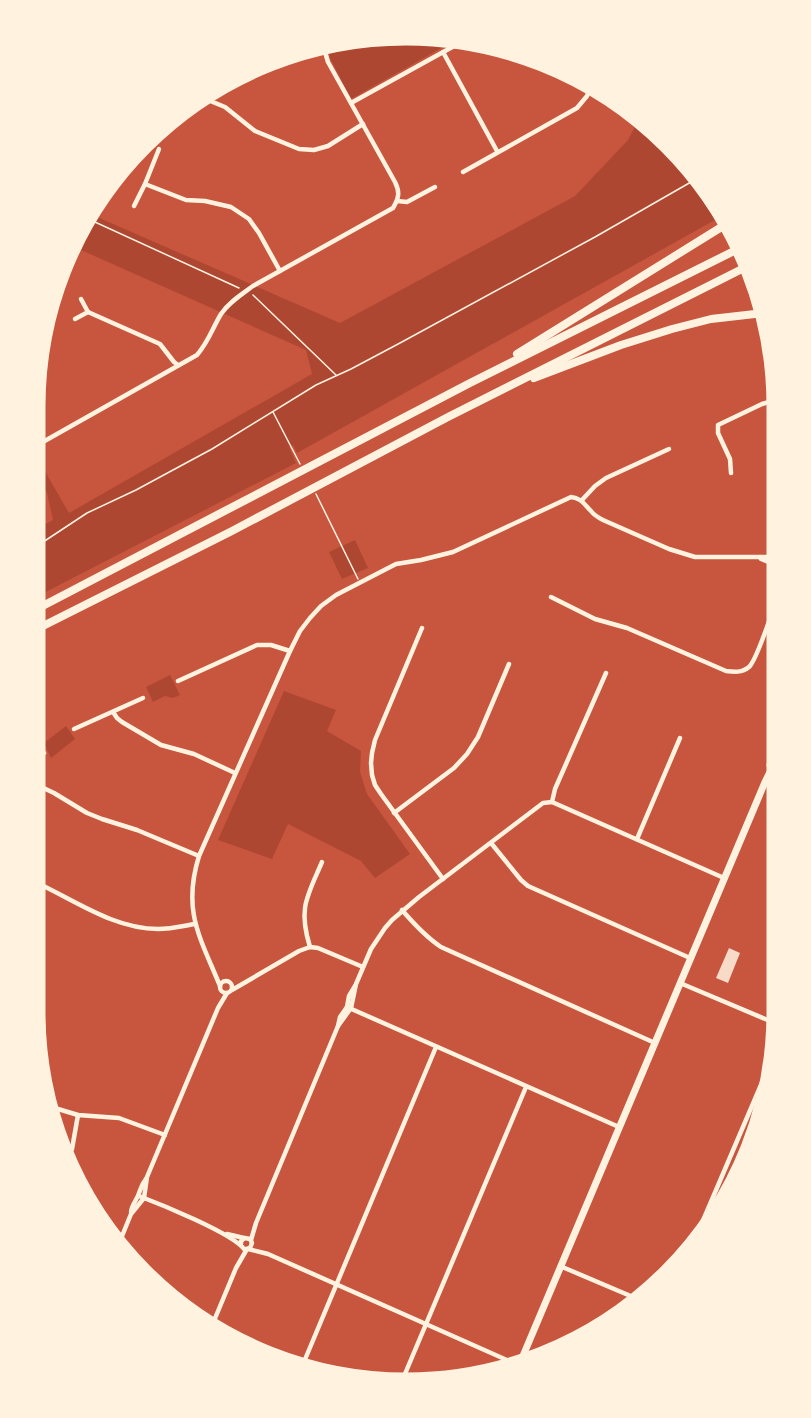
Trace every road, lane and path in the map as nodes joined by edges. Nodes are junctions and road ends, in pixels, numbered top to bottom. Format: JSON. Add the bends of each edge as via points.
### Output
{"nodes":[{"id":1,"x":452,"y":47,"type":"edge"},
{"id":2,"x":443,"y":52,"type":"junction"},
{"id":3,"x":325,"y":53,"type":"edge"},
{"id":4,"x":589,"y":94,"type":"edge"},
{"id":5,"x":210,"y":101,"type":"edge"},
{"id":6,"x":351,"y":103,"type":"junction"},
{"id":7,"x":363,"y":124,"type":"junction"},
{"id":8,"x":159,"y":149,"type":"dead end"},
{"id":9,"x":497,"y":151,"type":"junction"},
{"id":10,"x":463,"y":172,"type":"dead end"},
{"id":11,"x":691,"y":182,"type":"edge"},
{"id":12,"x":145,"y":184,"type":"junction"},
{"id":13,"x":435,"y":187,"type":"dead end"},
{"id":14,"x":397,"y":201,"type":"junction"},
{"id":15,"x":134,"y":206,"type":"dead end"},
{"id":16,"x":94,"y":221,"type":"edge"},
{"id":17,"x":721,"y":228,"type":"edge"},
{"id":18,"x":733,"y":252,"type":"edge"},
{"id":19,"x":741,"y":270,"type":"edge"},
{"id":20,"x":280,"y":271,"type":"junction"},
{"id":21,"x":246,"y":290,"type":"junction"},
{"id":22,"x":81,"y":299,"type":"dead end"},
{"id":23,"x":88,"y":312,"type":"junction"},
{"id":24,"x":756,"y":314,"type":"edge"},
{"id":25,"x":75,"y":319,"type":"dead end"},
{"id":26,"x":178,"y":365,"type":"junction"},
{"id":27,"x":337,"y":376,"type":"junction"},
{"id":28,"x":470,"y":383,"type":"junction"},
{"id":29,"x":768,"y":402,"type":"edge"},
{"id":30,"x":273,"y":411,"type":"junction"},
{"id":31,"x":448,"y":417,"type":"junction"},
{"id":32,"x":44,"y":441,"type":"edge"},
{"id":33,"x":669,"y":449,"type":"dead end"},
{"id":34,"x":303,"y":470,"type":"dead end"},
{"id":35,"x":731,"y":473,"type":"dead end"},
{"id":36,"x":312,"y":488,"type":"dead end"},
{"id":37,"x":582,"y":500,"type":"junction"},
{"id":38,"x":44,"y":541,"type":"edge"},
{"id":39,"x":756,"y":557,"type":"junction"},
{"id":40,"x":768,"y":557,"type":"edge"},
{"id":41,"x":768,"y":562,"type":"edge"},
{"id":42,"x":360,"y":583,"type":"junction"},
{"id":43,"x":551,"y":597,"type":"dead end"},
{"id":44,"x":44,"y":605,"type":"edge"},
{"id":45,"x":44,"y":625,"type":"edge"},
{"id":46,"x":768,"y":625,"type":"edge"},
{"id":47,"x":422,"y":628,"type":"dead end"},
{"id":48,"x":290,"y":651,"type":"junction"},
{"id":49,"x":508,"y":664,"type":"dead end"},
{"id":50,"x":606,"y":673,"type":"dead end"},
{"id":51,"x":178,"y":681,"type":"dead end"},
{"id":52,"x":142,"y":698,"type":"dead end"},
{"id":53,"x":113,"y":712,"type":"junction"},
{"id":54,"x":74,"y":729,"type":"dead end"},
{"id":55,"x":680,"y":738,"type":"dead end"},
{"id":56,"x":768,"y":772,"type":"edge"},
{"id":57,"x":235,"y":773,"type":"junction"},
{"id":58,"x":768,"y":776,"type":"edge"},
{"id":59,"x":765,"y":782,"type":"junction"},
{"id":60,"x":44,"y":788,"type":"edge"},
{"id":61,"x":552,"y":802,"type":"junction"},
{"id":62,"x":394,"y":813,"type":"junction"},
{"id":63,"x":637,"y":839,"type":"junction"},
{"id":64,"x":491,"y":843,"type":"junction"},
{"id":65,"x":199,"y":856,"type":"junction"},
{"id":66,"x":322,"y":862,"type":"dead end"},
{"id":67,"x":724,"y":878,"type":"junction"},
{"id":68,"x":443,"y":879,"type":"junction"},
{"id":69,"x":44,"y":887,"type":"edge"},
{"id":70,"x":402,"y":910,"type":"junction"},
{"id":71,"x":195,"y":924,"type":"junction"},
{"id":72,"x":310,"y":947,"type":"junction"},
{"id":73,"x":690,"y":958,"type":"junction"},
{"id":74,"x":213,"y":967,"type":"junction"},
{"id":75,"x":363,"y":967,"type":"junction"},
{"id":76,"x":225,"y":980,"type":"junction"},
{"id":77,"x":247,"y":981,"type":"junction"},
{"id":78,"x":231,"y":982,"type":"junction"},
{"id":79,"x":680,"y":983,"type":"junction"},
{"id":80,"x":225,"y":990,"type":"junction"},
{"id":81,"x":349,"y":1007,"type":"junction"},
{"id":82,"x":768,"y":1020,"type":"edge"},
{"id":83,"x":655,"y":1043,"type":"junction"},
{"id":84,"x":436,"y":1047,"type":"junction"},
{"id":85,"x":526,"y":1087,"type":"junction"},
{"id":86,"x":759,"y":1090,"type":"edge"},
{"id":87,"x":57,"y":1109,"type":"edge"},
{"id":88,"x":78,"y":1115,"type":"junction"},
{"id":89,"x":619,"y":1127,"type":"junction"},
{"id":90,"x":165,"y":1135,"type":"junction"},
{"id":91,"x":72,"y":1149,"type":"dead end"},
{"id":92,"x":141,"y":1197,"type":"junction"},
{"id":93,"x":706,"y":1214,"type":"edge"},
{"id":94,"x":256,"y":1223,"type":"junction"},
{"id":95,"x":219,"y":1232,"type":"junction"},
{"id":96,"x":122,"y":1237,"type":"edge"},
{"id":97,"x":244,"y":1238,"type":"junction"},
{"id":98,"x":251,"y":1241,"type":"junction"},
{"id":99,"x":241,"y":1245,"type":"junction"},
{"id":100,"x":248,"y":1249,"type":"junction"},
{"id":101,"x":268,"y":1254,"type":"junction"},
{"id":102,"x":560,"y":1266,"type":"junction"},
{"id":103,"x":236,"y":1268,"type":"junction"},
{"id":104,"x":336,"y":1284,"type":"junction"},
{"id":105,"x":631,"y":1296,"type":"edge"},
{"id":106,"x":214,"y":1320,"type":"edge"},
{"id":107,"x":426,"y":1324,"type":"junction"},
{"id":108,"x":522,"y":1355,"type":"edge"},
{"id":109,"x":507,"y":1359,"type":"edge"},
{"id":110,"x":305,"y":1360,"type":"edge"},
{"id":111,"x":405,"y":1374,"type":"edge"}],
"edges":[{"from":1,"to":2,"type":"street"},
{"from":2,"to":6,"type":"street"},
{"from":2,"to":9,"type":"street"},
{"from":3,"to":6,"type":"street"},
{"from":4,"to":9,"type":"street","via":[[577,108]]},
{"from":5,"to":7,"type":"street","via":[[225,107],[255,131],[299,149],[328,146]]},
{"from":6,"to":7,"type":"street"},
{"from":7,"to":14,"type":"street","via":[[399,191]]},
{"from":8,"to":12,"type":"street"},
{"from":9,"to":10,"type":"street"},
{"from":11,"to":27,"type":"path"},
{"from":12,"to":15,"type":"street"},
{"from":12,"to":20,"type":"street","via":[[186,200],[231,207],[249,219],[259,232]]},
{"from":13,"to":14,"type":"street","via":[[407,202]]},
{"from":14,"to":20,"type":"street","via":[[393,208]]},
{"from":16,"to":21,"type":"path"},
{"from":17,"to":28,"type":"highway"},
{"from":18,"to":28,"type":"highway"},
{"from":19,"to":31,"type":"highway"},
{"from":20,"to":21,"type":"street"},
{"from":21,"to":26,"type":"street","via":[[222,312],[197,355]]},
{"from":21,"to":27,"type":"path"},
{"from":22,"to":23,"type":"street"},
{"from":23,"to":25,"type":"street"},
{"from":23,"to":26,"type":"street","via":[[160,344]]},
{"from":24,"to":31,"type":"highway","via":[[711,319],[621,345],[538,376]]},
{"from":26,"to":32,"type":"street"},
{"from":27,"to":30,"type":"path"},
{"from":28,"to":44,"type":"highway"},
{"from":29,"to":35,"type":"street","via":[[717,427],[730,459]]},
{"from":30,"to":34,"type":"path"},
{"from":30,"to":38,"type":"path","via":[[212,449],[87,513]]},
{"from":31,"to":45,"type":"highway"},
{"from":33,"to":37,"type":"street","via":[[606,478]]},
{"from":36,"to":42,"type":"path"},
{"from":37,"to":39,"type":"street","via":[[603,520],[677,552],[704,557]]},
{"from":37,"to":42,"type":"street","via":[[571,497],[453,552],[396,564]]},
{"from":39,"to":40,"type":"street"},
{"from":39,"to":41,"type":"street"},
{"from":42,"to":48,"type":"street","via":[[321,606],[300,631]]},
{"from":43,"to":46,"type":"street","via":[[595,619],[622,626],[726,671],[742,672],[751,666]]},
{"from":47,"to":62,"type":"street","via":[[372,753],[375,785]]},
{"from":48,"to":51,"type":"street","via":[[257,645]]},
{"from":48,"to":57,"type":"street"},
{"from":49,"to":62,"type":"street","via":[[467,754]]},
{"from":50,"to":61,"type":"street"},
{"from":52,"to":53,"type":"street"},
{"from":53,"to":54,"type":"street"},
{"from":53,"to":57,"type":"street","via":[[122,722],[161,745],[194,754]]},
{"from":55,"to":63,"type":"street"},
{"from":56,"to":59,"type":"main road"},
{"from":57,"to":65,"type":"street"},
{"from":58,"to":59,"type":"main road"},
{"from":59,"to":67,"type":"main road"},
{"from":60,"to":65,"type":"street","via":[[87,813]]},
{"from":61,"to":63,"type":"street"},
{"from":61,"to":64,"type":"street","via":[[543,803]]},
{"from":62,"to":68,"type":"street"},
{"from":63,"to":67,"type":"street"},
{"from":64,"to":68,"type":"street"},
{"from":64,"to":73,"type":"street","via":[[528,886]]},
{"from":65,"to":71,"type":"street","via":[[192,888]]},
{"from":66,"to":72,"type":"street","via":[[304,910]]},
{"from":67,"to":73,"type":"main road"},
{"from":68,"to":70,"type":"street"},
{"from":69,"to":71,"type":"street","via":[[122,923],[158,929]]},
{"from":70,"to":75,"type":"street","via":[[377,939]]},
{"from":70,"to":83,"type":"street","via":[[441,947]]},
{"from":71,"to":74,"type":"street"},
{"from":72,"to":75,"type":"street"},
{"from":72,"to":77,"type":"street"},
{"from":73,"to":79,"type":"main road"},
{"from":74,"to":76,"type":"street"},
{"from":74,"to":80,"type":"street"},
{"from":75,"to":81,"type":"street","via":[[349,996]]},
{"from":76,"to":78,"type":"street"},
{"from":76,"to":80,"type":"street"},
{"from":77,"to":78,"type":"street"},
{"from":77,"to":80,"type":"street"},
{"from":78,"to":80,"type":"street","via":[[233,987]]},
{"from":79,"to":82,"type":"street"},
{"from":79,"to":83,"type":"main road"},
{"from":80,"to":90,"type":"street"},
{"from":81,"to":84,"type":"street"},
{"from":81,"to":94,"type":"street","via":[[340,1017]]},
{"from":83,"to":89,"type":"main road"},
{"from":84,"to":85,"type":"street"},
{"from":84,"to":104,"type":"street"},
{"from":85,"to":89,"type":"street"},
{"from":85,"to":107,"type":"street"},
{"from":86,"to":93,"type":"street"},
{"from":87,"to":88,"type":"street"},
{"from":88,"to":90,"type":"street","via":[[119,1118]]},
{"from":88,"to":91,"type":"street"},
{"from":89,"to":102,"type":"main road"},
{"from":90,"to":92,"type":"street","via":[[142,1184]]},
{"from":92,"to":95,"type":"street"},
{"from":92,"to":96,"type":"street","via":[[132,1207]]},
{"from":94,"to":97,"type":"street"},
{"from":94,"to":98,"type":"street"},
{"from":95,"to":97,"type":"street"},
{"from":95,"to":99,"type":"street"},
{"from":97,"to":98,"type":"street"},
{"from":97,"to":99,"type":"street"},
{"from":98,"to":100,"type":"street"},
{"from":98,"to":101,"type":"street"},
{"from":99,"to":100,"type":"street"},
{"from":99,"to":103,"type":"street"},
{"from":100,"to":101,"type":"street"},
{"from":100,"to":103,"type":"street"},
{"from":101,"to":104,"type":"street"},
{"from":102,"to":105,"type":"street"},
{"from":102,"to":108,"type":"main road"},
{"from":103,"to":106,"type":"street"},
{"from":104,"to":107,"type":"street"},
{"from":104,"to":110,"type":"street"},
{"from":107,"to":109,"type":"street"},
{"from":107,"to":111,"type":"street"}]}
